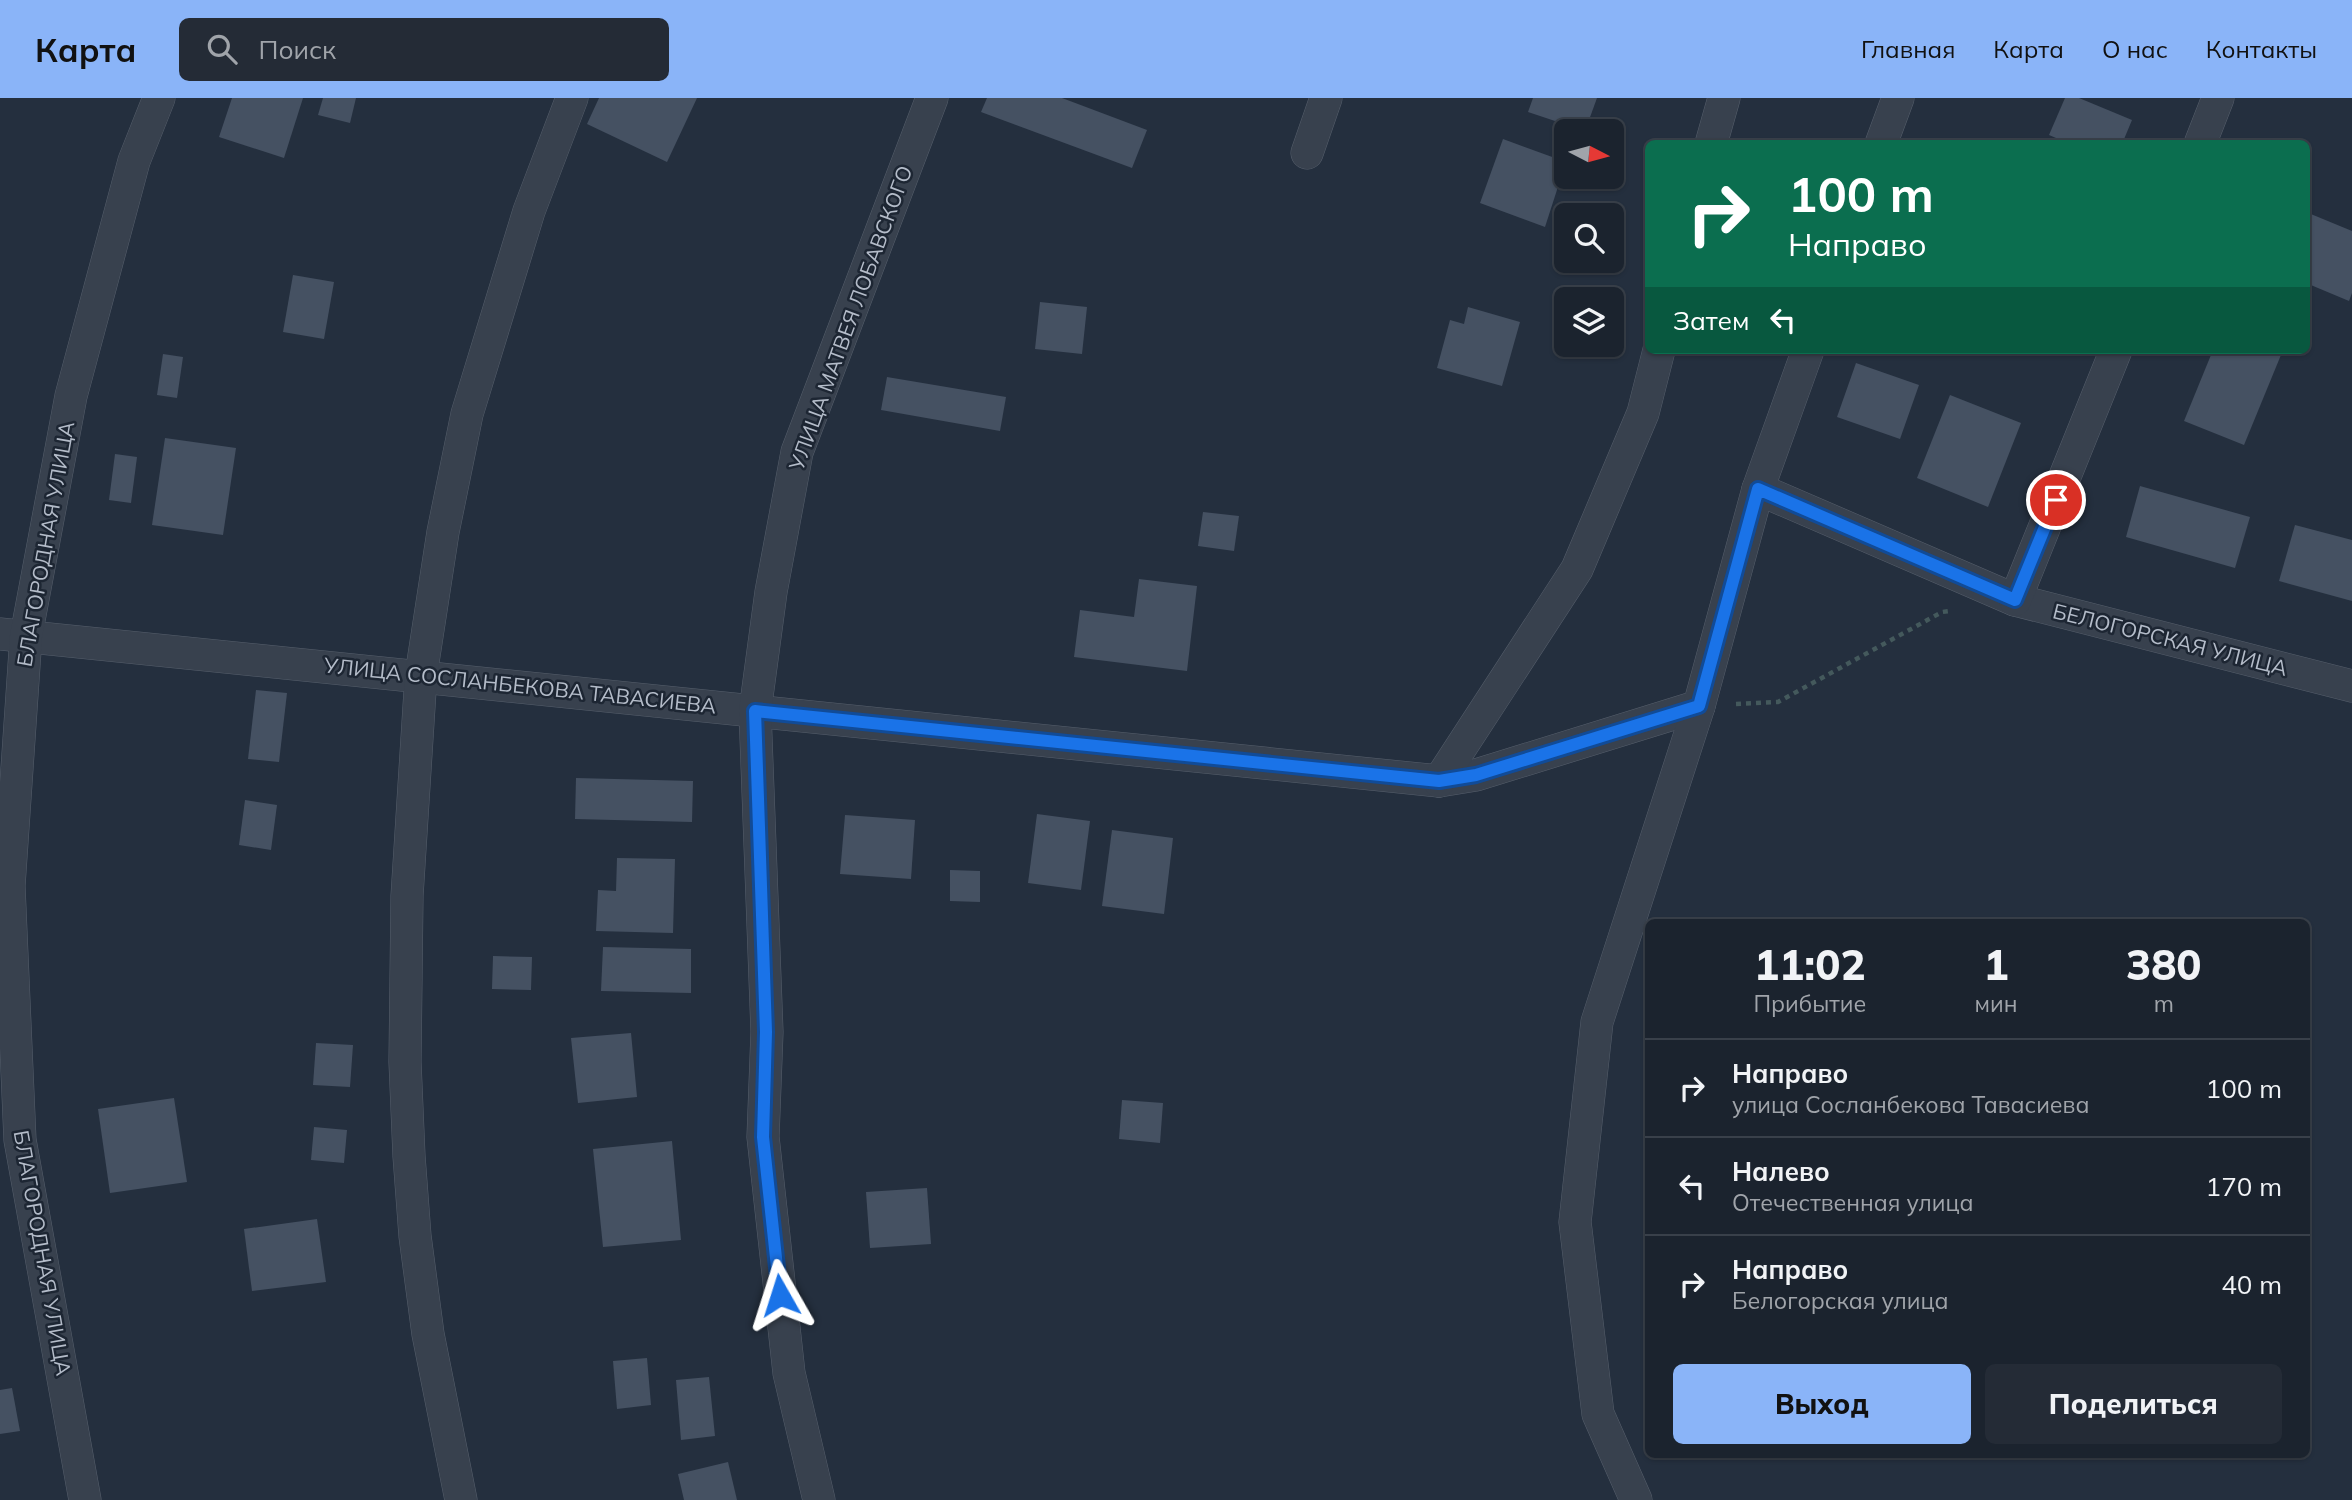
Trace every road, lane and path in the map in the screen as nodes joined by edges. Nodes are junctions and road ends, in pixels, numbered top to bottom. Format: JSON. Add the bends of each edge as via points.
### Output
{"nodes":[{"id":1,"x":159,"y":98,"type":"edge"},
{"id":2,"x":572,"y":98,"type":"edge"},
{"id":3,"x":932,"y":98,"type":"edge"},
{"id":4,"x":1326,"y":98,"type":"edge"},
{"id":5,"x":1724,"y":98,"type":"edge"},
{"id":6,"x":1898,"y":98,"type":"edge"},
{"id":7,"x":2218,"y":98,"type":"edge"},
{"id":8,"x":1712,"y":140,"type":"edge"},
{"id":9,"x":1882,"y":140,"type":"edge"},
{"id":10,"x":2202,"y":140,"type":"edge"},
{"id":11,"x":1307,"y":153,"type":"dead end"},
{"id":12,"x":1658,"y":354,"type":"edge"},
{"id":13,"x":1807,"y":354,"type":"edge"},
{"id":14,"x":2114,"y":354,"type":"edge"},
{"id":15,"x":1758,"y":489,"type":"junction"},
{"id":16,"x":2015,"y":600,"type":"junction"},
{"id":17,"x":1954,"y":610,"type":"dead end"},
{"id":18,"x":13,"y":635,"type":"edge"},
{"id":19,"x":421,"y":675,"type":"junction"},
{"id":20,"x":2352,"y":686,"type":"edge"},
{"id":21,"x":1699,"y":706,"type":"junction"},
{"id":22,"x":755,"y":711,"type":"junction"},
{"id":23,"x":1439,"y":781,"type":"junction"},
{"id":24,"x":85,"y":1500,"type":"edge"},
{"id":25,"x":461,"y":1500,"type":"edge"},
{"id":26,"x":819,"y":1500,"type":"edge"},
{"id":27,"x":1636,"y":1500,"type":"edge"}],
"edges":[{"from":1,"to":18,"type":"street","name":"БЛАГОРОДНАЯ УЛИЦА","via":[[134,161]]},
{"from":2,"to":19,"type":"street","via":[[529,211],[467,414]]},
{"from":3,"to":22,"type":"street","name":"УЛИЦА МАТВЕЯ ЛОБАВСКОГО","via":[[797,452]]},
{"from":4,"to":11,"type":"street"},
{"from":5,"to":8,"type":"street"},
{"from":6,"to":9,"type":"street"},
{"from":7,"to":10,"type":"street"},
{"from":12,"to":23,"type":"street","via":[[1643,413],[1577,569]]},
{"from":13,"to":15,"type":"street"},
{"from":14,"to":16,"type":"street"},
{"from":15,"to":16,"type":"street","name":"БЕЛОГОРСКАЯ УЛИЦА"},
{"from":15,"to":21,"type":"street"},
{"from":16,"to":20,"type":"street","name":"БЕЛОГОРСКАЯ УЛИЦА"},
{"from":17,"to":21,"type":"path","via":[[1942,612],[1778,702]]},
{"from":18,"to":19,"type":"street","name":"УЛИЦА СОСЛАНБЕКОВА ТАВАСИЕВА"},
{"from":18,"to":24,"type":"street","name":"БЛАГОРОДНАЯ УЛИЦА","via":[[9,886],[20,1140]]},
{"from":19,"to":22,"type":"street","name":"УЛИЦА СОСЛАНБЕКОВА ТАВАСИЕВА"},
{"from":19,"to":25,"type":"street","via":[[407,896],[409,1156],[428,1334]]},
{"from":21,"to":23,"type":"street","name":"УЛИЦА СОСЛАНБЕКОВА ТАВАСИЕВА","via":[[1476,775]]},
{"from":21,"to":27,"type":"street","via":[[1597,1022],[1575,1222],[1598,1414]]},
{"from":22,"to":23,"type":"street","name":"УЛИЦА СОСЛАНБЕКОВА ТАВАСИЕВА"},
{"from":22,"to":26,"type":"street","name":"УЛИЦА МАТВЕЯ ЛОБАВСКОГО","via":[[766,1032],[763,1137],[789,1373]]}]}
